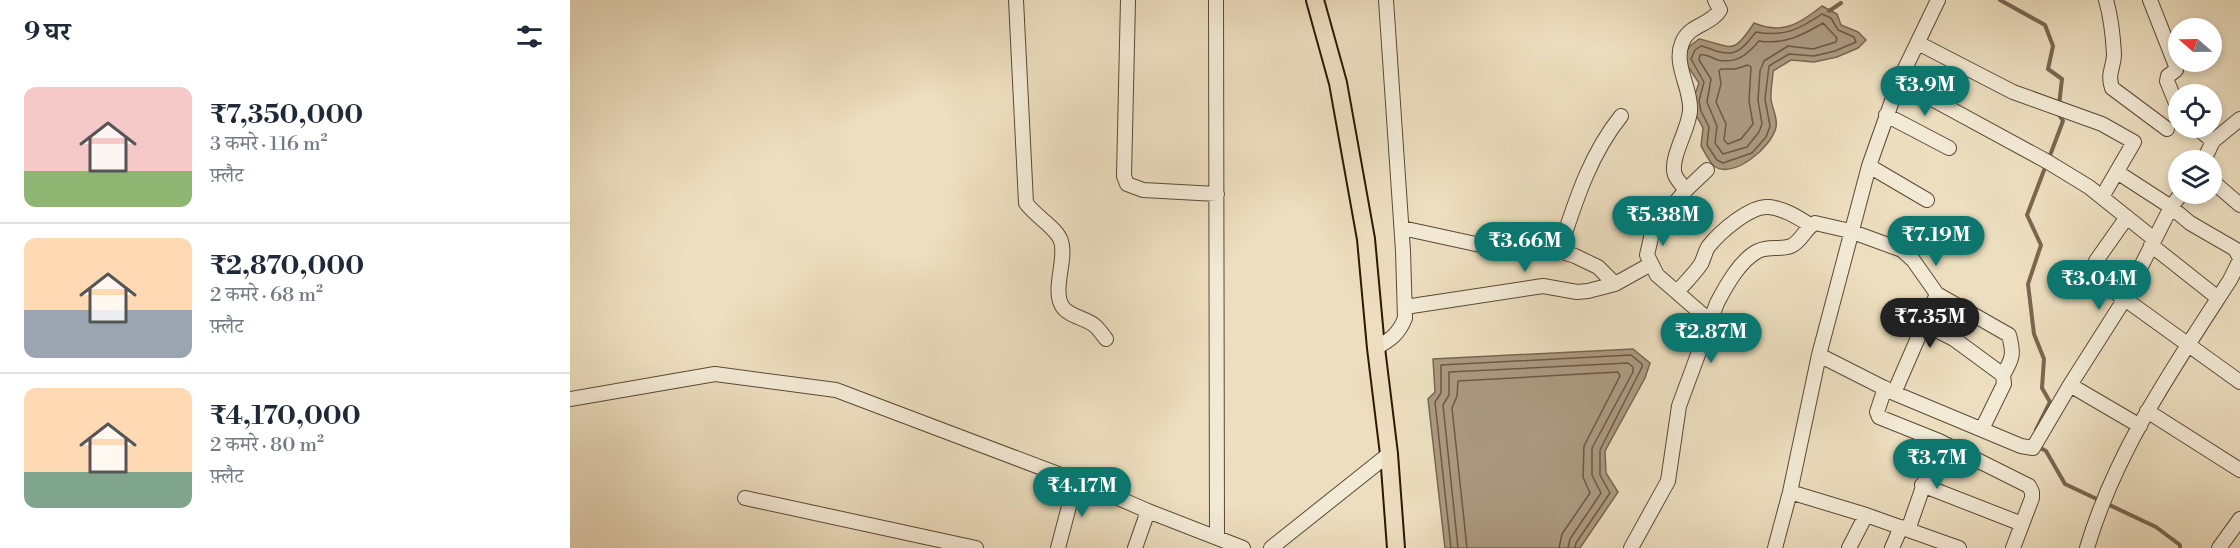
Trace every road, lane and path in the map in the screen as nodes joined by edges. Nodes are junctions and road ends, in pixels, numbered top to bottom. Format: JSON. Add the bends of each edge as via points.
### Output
{"nodes":[{"id":1,"x":1016,"y":0,"type":"edge"},
{"id":2,"x":1128,"y":0,"type":"edge"},
{"id":3,"x":1216,"y":0,"type":"edge"},
{"id":4,"x":1315,"y":0,"type":"edge"},
{"id":5,"x":1386,"y":0,"type":"edge"},
{"id":6,"x":1715,"y":0,"type":"edge"},
{"id":7,"x":1938,"y":0,"type":"edge"},
{"id":8,"x":2106,"y":0,"type":"edge"},
{"id":9,"x":2150,"y":0,"type":"edge"},
{"id":10,"x":1918,"y":43,"type":"junction"},
{"id":11,"x":1899,"y":81,"type":"junction"},
{"id":12,"x":2168,"y":84,"type":"edge"},
{"id":13,"x":1886,"y":115,"type":"junction"},
{"id":14,"x":1621,"y":116,"type":"dead end"},
{"id":15,"x":2240,"y":119,"type":"edge"},
{"id":16,"x":2167,"y":129,"type":"dead end"},
{"id":17,"x":2209,"y":138,"type":"edge"},
{"id":18,"x":2213,"y":141,"type":"junction"},
{"id":19,"x":1949,"y":148,"type":"dead end"},
{"id":20,"x":2209,"y":150,"type":"edge"},
{"id":21,"x":1869,"y":166,"type":"junction"},
{"id":22,"x":1707,"y":170,"type":"dead end"},
{"id":23,"x":2117,"y":172,"type":"junction"},
{"id":24,"x":2222,"y":189,"type":"edge"},
{"id":25,"x":1686,"y":190,"type":"junction"},
{"id":26,"x":1217,"y":194,"type":"junction"},
{"id":27,"x":2102,"y":197,"type":"junction"},
{"id":28,"x":1927,"y":200,"type":"dead end"},
{"id":29,"x":2173,"y":204,"type":"edge"},
{"id":30,"x":2240,"y":205,"type":"edge"},
{"id":31,"x":2171,"y":207,"type":"junction"},
{"id":32,"x":2127,"y":217,"type":"junction"},
{"id":33,"x":1810,"y":225,"type":"junction"},
{"id":34,"x":1402,"y":228,"type":"junction"},
{"id":35,"x":1851,"y":231,"type":"junction"},
{"id":36,"x":2152,"y":242,"type":"junction"},
{"id":37,"x":1559,"y":251,"type":"junction"},
{"id":38,"x":2240,"y":256,"type":"edge"},
{"id":39,"x":1651,"y":264,"type":"junction"},
{"id":40,"x":2235,"y":283,"type":"edge"},
{"id":41,"x":1615,"y":284,"type":"junction"},
{"id":42,"x":1677,"y":292,"type":"junction"},
{"id":43,"x":1937,"y":294,"type":"junction"},
{"id":44,"x":2218,"y":298,"type":"junction"},
{"id":45,"x":2124,"y":300,"type":"junction"},
{"id":46,"x":1405,"y":307,"type":"junction"},
{"id":47,"x":1710,"y":321,"type":"junction"},
{"id":48,"x":1924,"y":324,"type":"junction"},
{"id":49,"x":1106,"y":339,"type":"dead end"},
{"id":50,"x":2187,"y":345,"type":"junction"},
{"id":51,"x":1376,"y":348,"type":"junction"},
{"id":52,"x":1819,"y":355,"type":"junction"},
{"id":53,"x":2003,"y":375,"type":"junction"},
{"id":54,"x":2240,"y":382,"type":"edge"},
{"id":55,"x":2070,"y":385,"type":"junction"},
{"id":56,"x":1890,"y":390,"type":"junction"},
{"id":57,"x":570,"y":399,"type":"edge"},
{"id":58,"x":2147,"y":411,"type":"junction"},
{"id":59,"x":2140,"y":426,"type":"junction"},
{"id":60,"x":1982,"y":429,"type":"junction"},
{"id":61,"x":1939,"y":441,"type":"junction"},
{"id":62,"x":1389,"y":454,"type":"junction"},
{"id":63,"x":2240,"y":470,"type":"edge"},
{"id":64,"x":1076,"y":480,"type":"junction"},
{"id":65,"x":1922,"y":485,"type":"junction"},
{"id":66,"x":1790,"y":492,"type":"junction"},
{"id":67,"x":745,"y":498,"type":"dead end"},
{"id":68,"x":1148,"y":511,"type":"junction"},
{"id":69,"x":1866,"y":515,"type":"junction"},
{"id":70,"x":2240,"y":519,"type":"edge"},
{"id":71,"x":2022,"y":524,"type":"junction"},
{"id":72,"x":1904,"y":528,"type":"junction"},
{"id":73,"x":1217,"y":538,"type":"junction"},
{"id":74,"x":1922,"y":542,"type":"edge"},
{"id":75,"x":975,"y":548,"type":"edge"},
{"id":76,"x":1058,"y":548,"type":"edge"},
{"id":77,"x":1135,"y":548,"type":"edge"},
{"id":78,"x":1243,"y":548,"type":"edge"},
{"id":79,"x":1271,"y":548,"type":"edge"},
{"id":80,"x":1396,"y":548,"type":"edge"},
{"id":81,"x":1631,"y":548,"type":"edge"},
{"id":82,"x":1775,"y":548,"type":"edge"},
{"id":83,"x":1849,"y":548,"type":"edge"},
{"id":84,"x":1892,"y":548,"type":"edge"},
{"id":85,"x":1959,"y":548,"type":"edge"},
{"id":86,"x":2013,"y":548,"type":"edge"},
{"id":87,"x":2087,"y":548,"type":"edge"},
{"id":88,"x":2220,"y":548,"type":"edge"}],
"edges":[{"from":1,"to":49,"type":"street","via":[[1026,203],[1061,241],[1061,305],[1095,326]]},
{"from":2,"to":26,"type":"street","via":[[1124,176],[1127,184],[1143,190]]},
{"from":3,"to":26,"type":"street"},
{"from":4,"to":51,"type":"main road","via":[[1338,83],[1366,238]]},
{"from":5,"to":34,"type":"street"},
{"from":6,"to":25,"type":"street","via":[[1720,10],[1709,22],[1686,34],[1679,58],[1691,104],[1674,171]]},
{"from":7,"to":10,"type":"street"},
{"from":8,"to":16,"type":"street","via":[[2114,57],[2109,73],[2112,88]]},
{"from":9,"to":12,"type":"street","via":[[2176,66],[2168,76]]},
{"from":10,"to":11,"type":"street"},
{"from":10,"to":23,"type":"street","via":[[2013,92],[2102,124],[2133,142]]},
{"from":11,"to":13,"type":"street"},
{"from":11,"to":27,"type":"street"},
{"from":13,"to":19,"type":"street"},
{"from":13,"to":21,"type":"street"},
{"from":14,"to":37,"type":"street","via":[[1590,166]]},
{"from":15,"to":18,"type":"street"},
{"from":17,"to":18,"type":"street"},
{"from":18,"to":20,"type":"street"},
{"from":21,"to":28,"type":"street"},
{"from":21,"to":35,"type":"street"},
{"from":22,"to":25,"type":"street"},
{"from":23,"to":27,"type":"street"},
{"from":23,"to":31,"type":"street"},
{"from":24,"to":30,"type":"street"},
{"from":25,"to":39,"type":"street","via":[[1653,229],[1647,255]]},
{"from":26,"to":73,"type":"street"},
{"from":27,"to":32,"type":"street"},
{"from":29,"to":31,"type":"street"},
{"from":31,"to":36,"type":"street"},
{"from":31,"to":38,"type":"street"},
{"from":32,"to":36,"type":"street"},
{"from":32,"to":45,"type":"street","via":[[2094,268],[2097,279]]},
{"from":33,"to":35,"type":"street","via":[[1820,223]]},
{"from":33,"to":42,"type":"street","via":[[1778,208],[1754,209],[1713,242],[1702,263]]},
{"from":33,"to":47,"type":"street","via":[[1791,246],[1757,251],[1748,258],[1726,287]]},
{"from":34,"to":37,"type":"street","via":[[1521,254],[1537,247]]},
{"from":34,"to":46,"type":"street"},
{"from":35,"to":43,"type":"street","via":[[1902,250]]},
{"from":35,"to":52,"type":"street"},
{"from":36,"to":44,"type":"street"},
{"from":36,"to":45,"type":"street"},
{"from":37,"to":41,"type":"street","via":[[1592,262]]},
{"from":38,"to":40,"type":"street"},
{"from":39,"to":41,"type":"street"},
{"from":39,"to":42,"type":"street","via":[[1657,275]]},
{"from":40,"to":44,"type":"street"},
{"from":41,"to":46,"type":"street","via":[[1577,292],[1543,286]]},
{"from":42,"to":47,"type":"street"},
{"from":43,"to":48,"type":"street"},
{"from":43,"to":53,"type":"street","via":[[2009,335],[2013,352]]},
{"from":44,"to":50,"type":"street"},
{"from":45,"to":50,"type":"street"},
{"from":45,"to":55,"type":"street"},
{"from":46,"to":51,"type":"street","via":[[1401,328]]},
{"from":47,"to":81,"type":"street","via":[[1679,406],[1668,481]]},
{"from":48,"to":53,"type":"street","via":[[1954,339]]},
{"from":48,"to":56,"type":"street"},
{"from":50,"to":54,"type":"street"},
{"from":50,"to":58,"type":"street"},
{"from":51,"to":62,"type":"main road"},
{"from":52,"to":56,"type":"street"},
{"from":52,"to":66,"type":"street"},
{"from":53,"to":60,"type":"street","via":[[2004,384]]},
{"from":55,"to":59,"type":"street"},
{"from":55,"to":60,"type":"street","via":[[2034,445],[2027,448]]},
{"from":56,"to":60,"type":"street"},
{"from":56,"to":61,"type":"street","via":[[1877,412],[1879,417]]},
{"from":57,"to":64,"type":"street","via":[[715,374],[820,387]]},
{"from":58,"to":59,"type":"street"},
{"from":58,"to":63,"type":"street"},
{"from":59,"to":87,"type":"street","via":[[2101,504]]},
{"from":61,"to":65,"type":"street"},
{"from":61,"to":71,"type":"street","via":[[2029,486],[2032,498]]},
{"from":62,"to":79,"type":"street"},
{"from":62,"to":80,"type":"main road"},
{"from":64,"to":68,"type":"street"},
{"from":64,"to":76,"type":"street"},
{"from":65,"to":71,"type":"street"},
{"from":65,"to":72,"type":"street"},
{"from":66,"to":69,"type":"street"},
{"from":66,"to":82,"type":"street"},
{"from":67,"to":75,"type":"street"},
{"from":68,"to":73,"type":"street"},
{"from":68,"to":77,"type":"street"},
{"from":69,"to":72,"type":"street"},
{"from":69,"to":83,"type":"street"},
{"from":70,"to":88,"type":"street"},
{"from":71,"to":86,"type":"street"},
{"from":72,"to":74,"type":"street"},
{"from":72,"to":84,"type":"street"},
{"from":73,"to":78,"type":"street"},
{"from":74,"to":85,"type":"street"}]}
